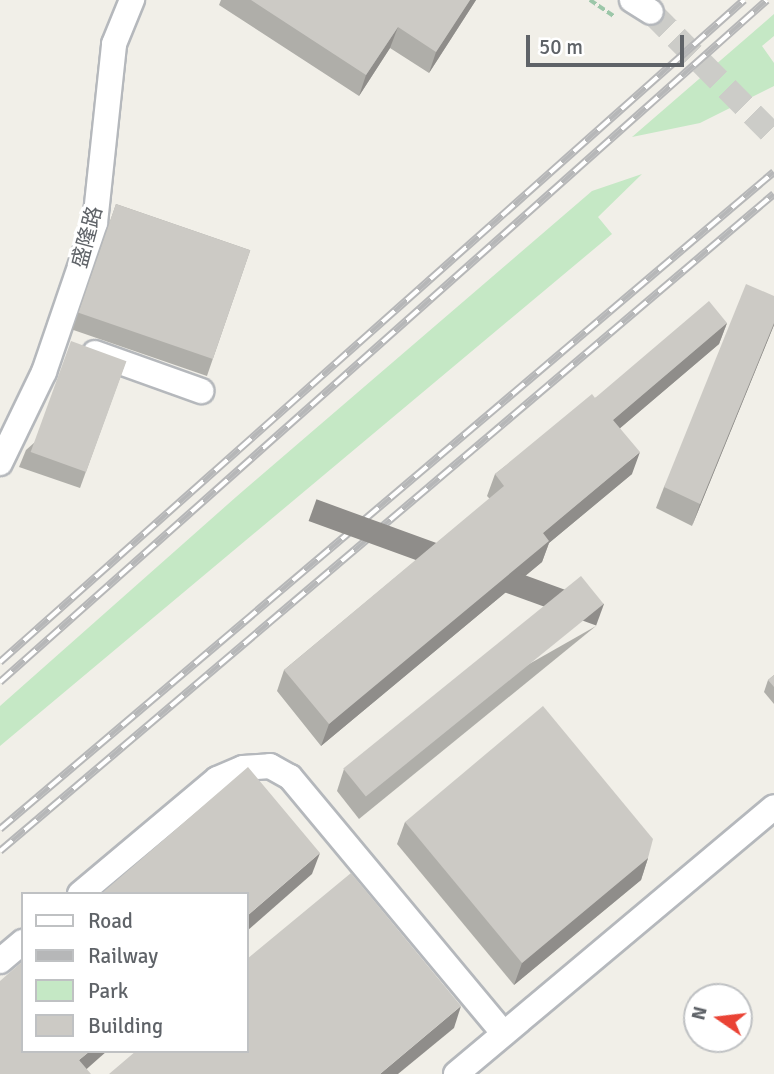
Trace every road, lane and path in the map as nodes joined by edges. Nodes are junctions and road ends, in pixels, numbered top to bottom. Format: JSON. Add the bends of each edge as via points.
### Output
{"nodes":[{"id":1,"x":132,"y":0,"type":"edge"},
{"id":2,"x":590,"y":0,"type":"edge"},
{"id":3,"x":635,"y":12,"type":"edge"},
{"id":4,"x":55,"y":339,"type":"junction"},
{"id":5,"x":201,"y":391,"type":"dead end"},
{"id":6,"x":0,"y":463,"type":"edge"},
{"id":7,"x":774,"y":807,"type":"edge"},
{"id":8,"x":82,"y":892,"type":"edge"},
{"id":9,"x":21,"y":944,"type":"edge"},
{"id":10,"x":0,"y":961,"type":"edge"},
{"id":11,"x":505,"y":1034,"type":"junction"},
{"id":12,"x":456,"y":1074,"type":"edge"}],
"edges":[{"from":1,"to":4,"type":"street","name":"盛隆路","via":[[114,44],[95,223]]},
{"from":2,"to":3,"type":"path"},
{"from":4,"to":5,"type":"street"},
{"from":4,"to":6,"type":"street","name":"盛隆路"},
{"from":7,"to":11,"type":"street"},
{"from":8,"to":11,"type":"street","via":[[217,779],[243,768],[270,766],[290,778]]},
{"from":9,"to":10,"type":"street"},
{"from":11,"to":12,"type":"street"}]}
